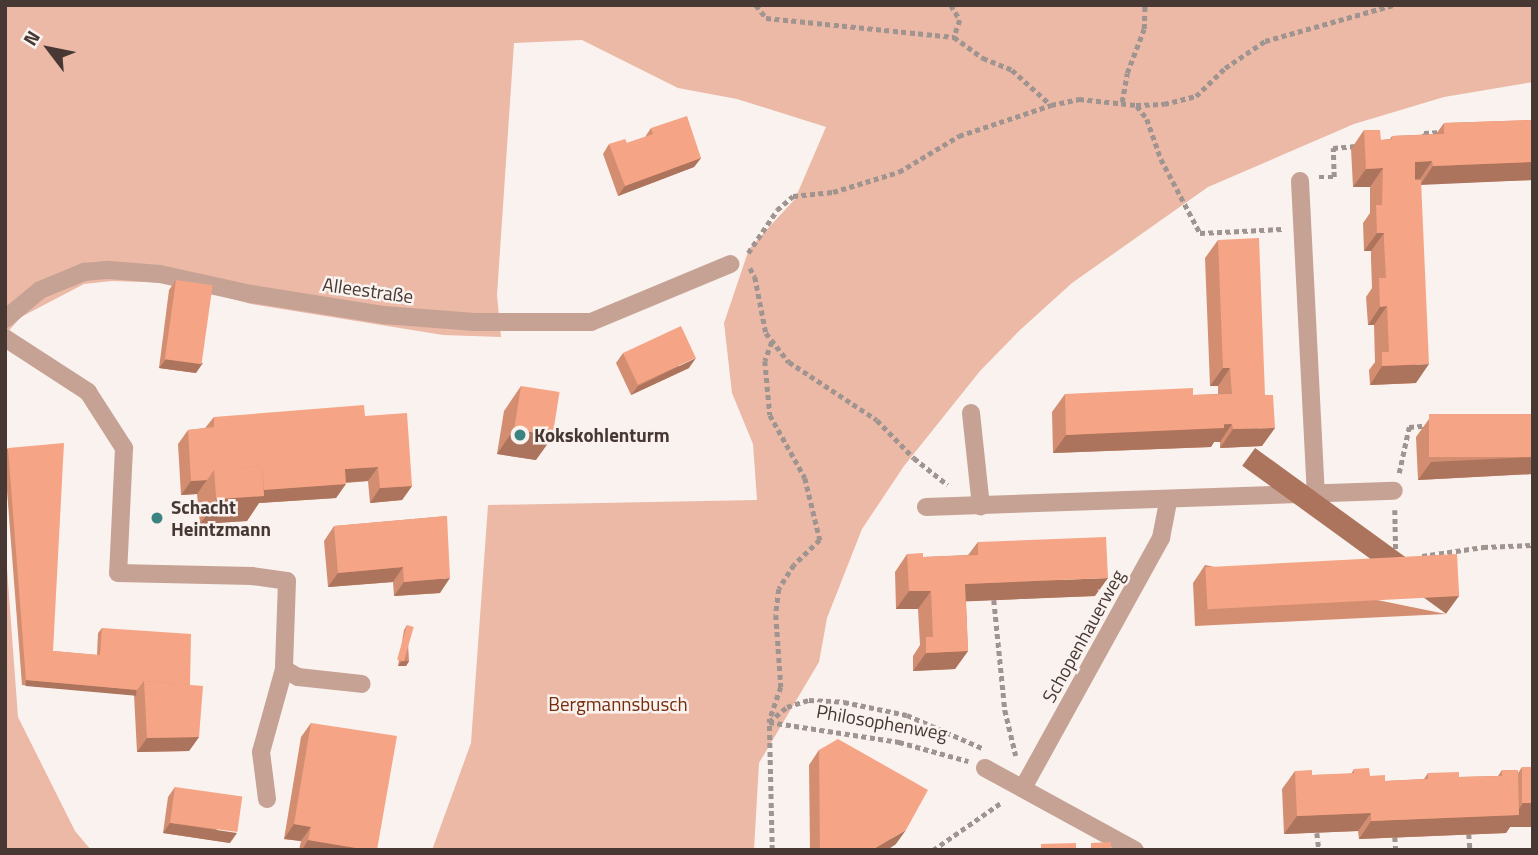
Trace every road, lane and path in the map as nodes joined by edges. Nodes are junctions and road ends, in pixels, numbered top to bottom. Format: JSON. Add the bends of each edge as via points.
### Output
{"nodes":[{"id":1,"x":756,"y":5,"type":"edge"},
{"id":2,"x":951,"y":5,"type":"edge"},
{"id":3,"x":1145,"y":5,"type":"edge"},
{"id":4,"x":1393,"y":5,"type":"edge"},
{"id":5,"x":954,"y":37,"type":"junction"},
{"id":6,"x":1122,"y":102,"type":"junction"},
{"id":7,"x":1051,"y":105,"type":"junction"},
{"id":8,"x":1136,"y":105,"type":"junction"},
{"id":9,"x":1444,"y":131,"type":"edge"},
{"id":10,"x":1425,"y":140,"type":"edge"},
{"id":11,"x":1359,"y":146,"type":"dead end"},
{"id":12,"x":1304,"y":179,"type":"joint"},
{"id":13,"x":1304,"y":227,"type":"junction"},
{"id":14,"x":730,"y":264,"type":"dead end"},
{"id":15,"x":5,"y":319,"type":"edge"},
{"id":16,"x":5,"y":338,"type":"edge"},
{"id":17,"x":772,"y":342,"type":"junction"},
{"id":18,"x":971,"y":413,"type":"dead end"},
{"id":19,"x":1433,"y":425,"type":"edge"},
{"id":20,"x":1394,"y":491,"type":"junction"},
{"id":21,"x":1316,"y":493,"type":"junction"},
{"id":22,"x":1168,"y":501,"type":"junction"},
{"id":23,"x":973,"y":506,"type":"junction"},
{"id":24,"x":926,"y":507,"type":"dead end"},
{"id":25,"x":1533,"y":545,"type":"edge"},
{"id":26,"x":1420,"y":556,"type":"edge"},
{"id":27,"x":1408,"y":558,"type":"edge"},
{"id":28,"x":994,"y":600,"type":"edge"},
{"id":29,"x":284,"y":668,"type":"junction"},
{"id":30,"x":362,"y":684,"type":"dead end"},
{"id":31,"x":769,"y":722,"type":"junction"},
{"id":32,"x":988,"y":760,"type":"junction"},
{"id":33,"x":1023,"y":788,"type":"junction"},
{"id":34,"x":267,"y":799,"type":"dead end"},
{"id":35,"x":1317,"y":833,"type":"edge"},
{"id":36,"x":1469,"y":834,"type":"edge"},
{"id":37,"x":1395,"y":837,"type":"edge"},
{"id":38,"x":772,"y":850,"type":"edge"},
{"id":39,"x":933,"y":850,"type":"edge"},
{"id":40,"x":1135,"y":850,"type":"edge"},
{"id":41,"x":1319,"y":850,"type":"edge"},
{"id":42,"x":1396,"y":850,"type":"edge"},
{"id":43,"x":1470,"y":850,"type":"edge"}],
"edges":[{"from":1,"to":5,"type":"path","via":[[766,18]]},
{"from":2,"to":5,"type":"path","via":[[960,20]]},
{"from":3,"to":6,"type":"path","via":[[1144,29]]},
{"from":4,"to":8,"type":"path","via":[[1265,41],[1225,68],[1196,96]]},
{"from":5,"to":7,"type":"path","via":[[983,58],[1013,70]]},
{"from":6,"to":7,"type":"path","via":[[1079,99]]},
{"from":6,"to":8,"type":"path"},
{"from":7,"to":17,"type":"path","via":[[959,136],[899,173],[833,192],[793,197],[777,210],[742,263],[755,277],[761,318]]},
{"from":8,"to":13,"type":"path","via":[[1147,119],[1161,159],[1200,233]]},
{"from":9,"to":10,"type":"path","via":[[1424,133]]},
{"from":11,"to":12,"type":"path","via":[[1333,148],[1334,177]]},
{"from":12,"to":13,"type":"street"},
{"from":13,"to":21,"type":"street"},
{"from":14,"to":15,"type":"street","name":"Alleestraße","via":[[591,322],[475,323],[384,315],[160,274],[109,270],[84,272],[40,290]]},
{"from":16,"to":29,"type":"street","via":[[88,392],[124,448],[118,573],[287,581]]},
{"from":17,"to":23,"type":"path","via":[[789,362],[877,420],[914,458]]},
{"from":17,"to":31,"type":"path","via":[[765,361],[771,415],[805,478],[820,541],[794,565],[779,589],[776,615],[781,687]]},
{"from":18,"to":23,"type":"street"},
{"from":19,"to":20,"type":"path","via":[[1409,427]]},
{"from":20,"to":21,"type":"street"},
{"from":20,"to":27,"type":"path","via":[[1395,559]]},
{"from":21,"to":22,"type":"street"},
{"from":22,"to":23,"type":"street"},
{"from":22,"to":33,"type":"street","name":"Schopenhauerweg","via":[[1161,538]]},
{"from":23,"to":24,"type":"street"},
{"from":25,"to":26,"type":"path"},
{"from":28,"to":33,"type":"path","via":[[1005,710]]},
{"from":29,"to":30,"type":"street","via":[[298,677]]},
{"from":29,"to":34,"type":"street","via":[[261,752]]},
{"from":31,"to":32,"type":"path","name":"Philosophenweg"},
{"from":31,"to":32,"type":"path","via":[[787,707],[808,700],[854,703],[907,715]]},
{"from":31,"to":38,"type":"path"},
{"from":32,"to":33,"type":"street"},
{"from":33,"to":39,"type":"path"},
{"from":33,"to":40,"type":"street"},
{"from":35,"to":41,"type":"path"},
{"from":36,"to":43,"type":"path"},
{"from":37,"to":42,"type":"path"}]}
